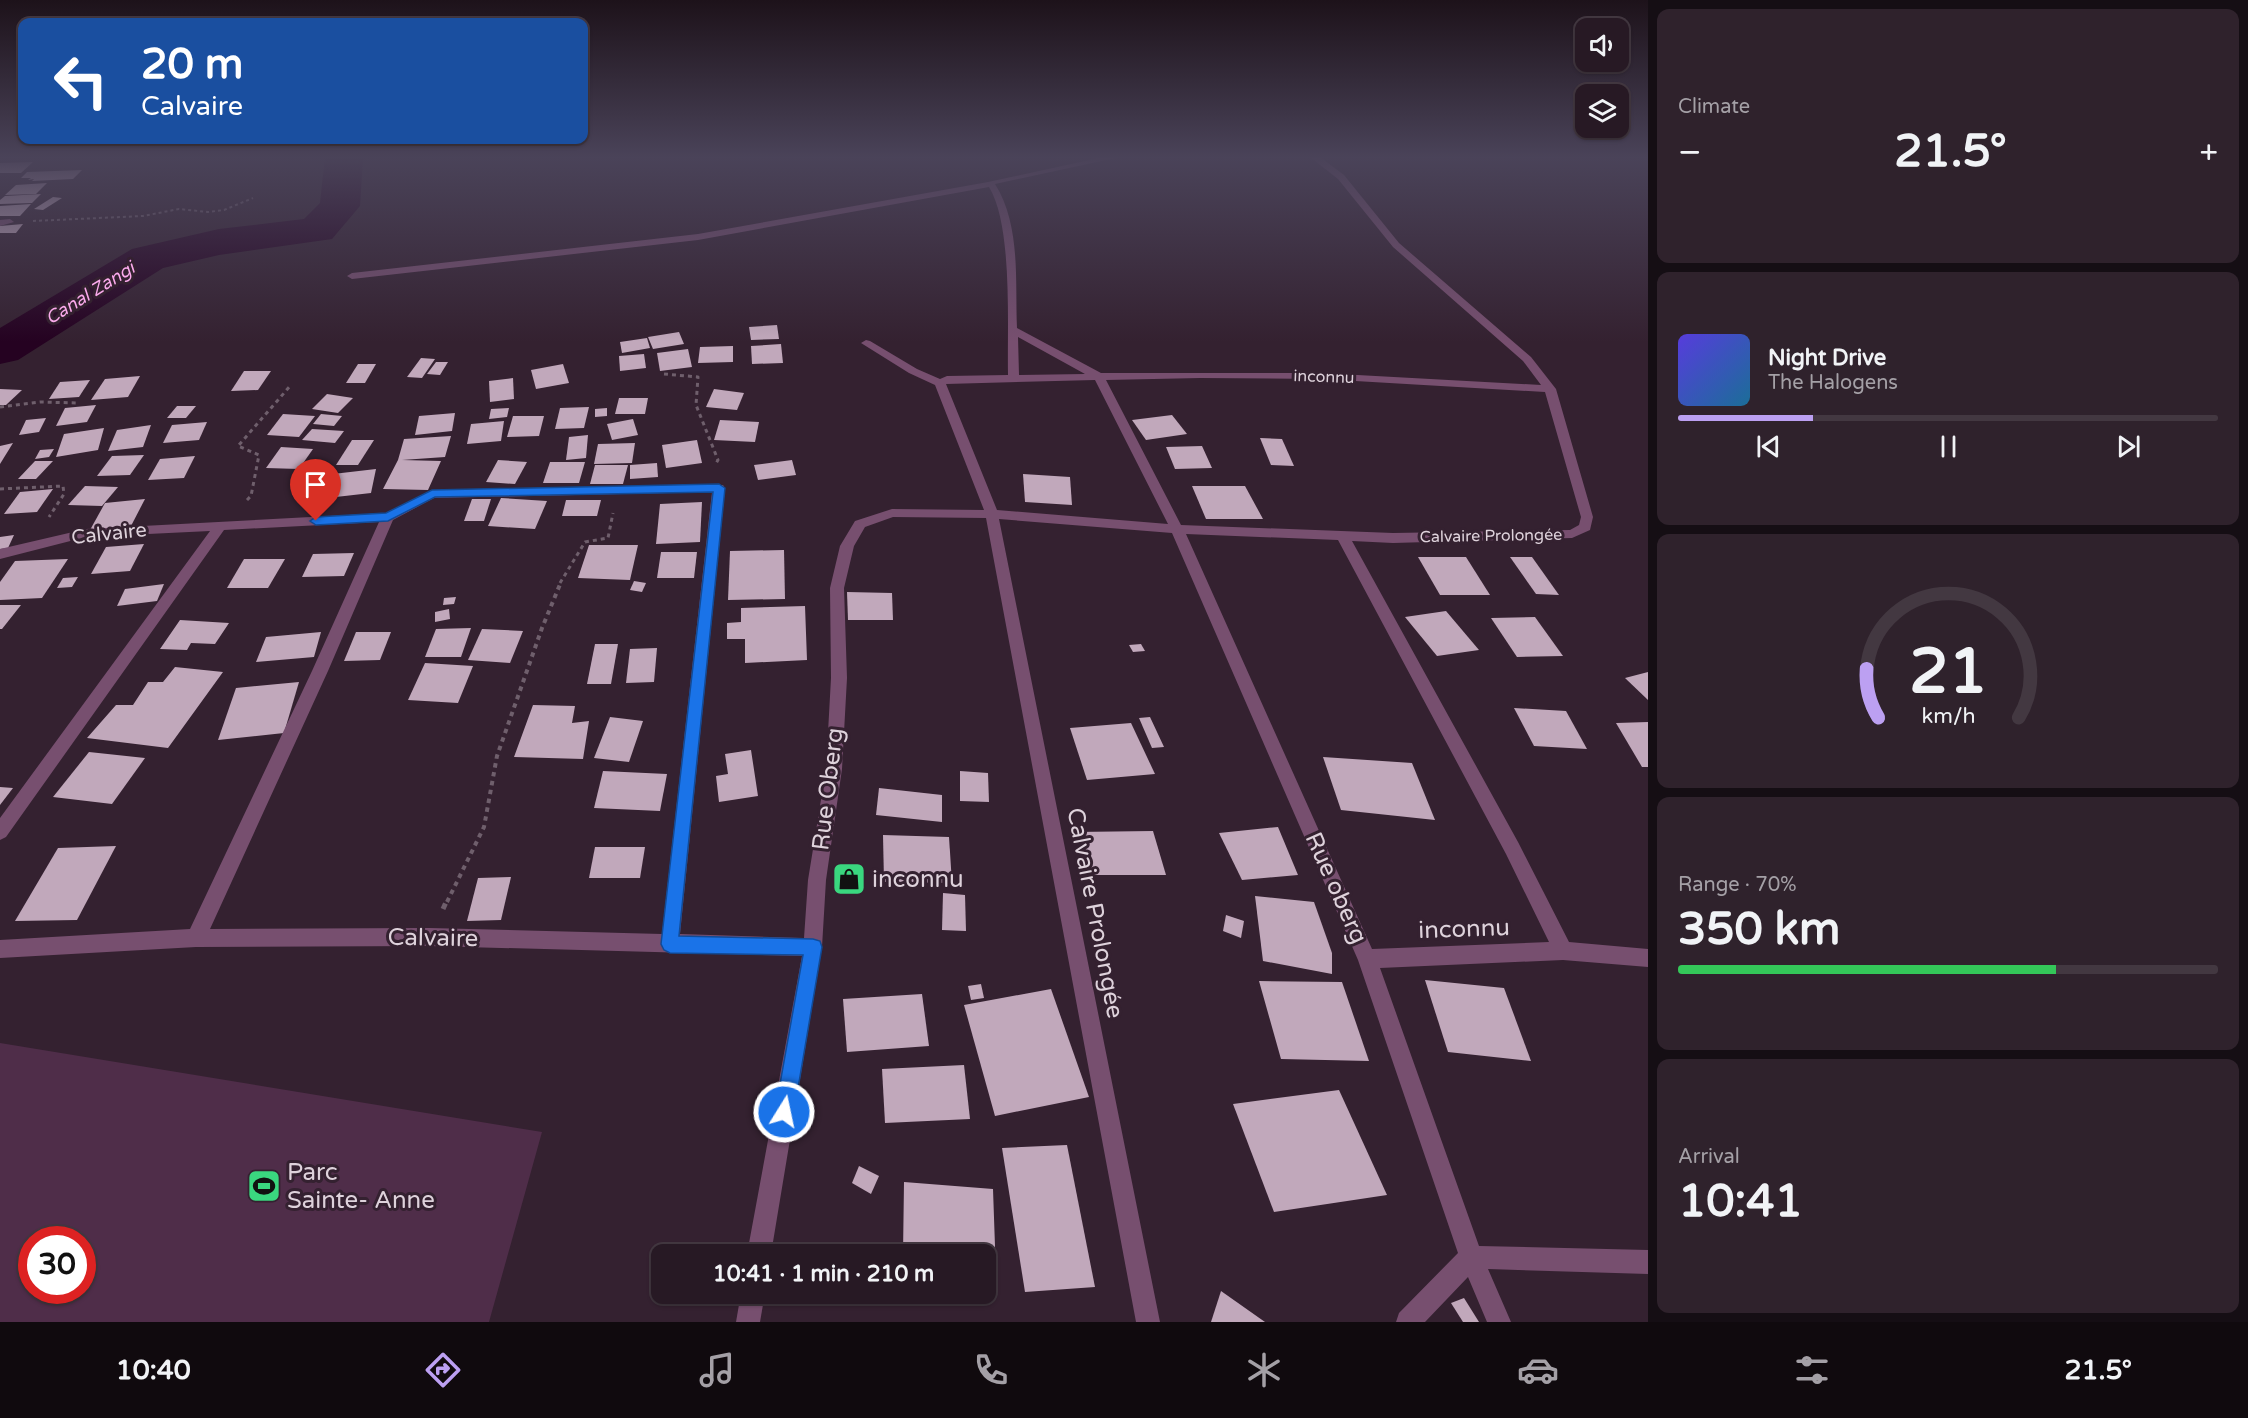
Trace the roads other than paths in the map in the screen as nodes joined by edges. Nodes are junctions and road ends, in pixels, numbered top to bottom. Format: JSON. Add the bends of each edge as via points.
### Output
{"nodes":[{"id":1,"x":799,"y":219,"type":"edge"},
{"id":2,"x":1005,"y":219,"type":"edge"},
{"id":3,"x":1375,"y":219,"type":"edge"},
{"id":4,"x":352,"y":276,"type":"dead end"},
{"id":5,"x":1013,"y":330,"type":"junction"},
{"id":6,"x":866,"y":343,"type":"dead end"},
{"id":7,"x":1098,"y":376,"type":"junction"},
{"id":8,"x":1014,"y":378,"type":"junction"},
{"id":9,"x":940,"y":383,"type":"junction"},
{"id":10,"x":1550,"y":389,"type":"junction"},
{"id":11,"x":992,"y":514,"type":"junction"},
{"id":12,"x":388,"y":517,"type":"junction"},
{"id":13,"x":220,"y":526,"type":"junction"},
{"id":14,"x":1177,"y":529,"type":"junction"},
{"id":15,"x":1342,"y":536,"type":"junction"},
{"id":16,"x":0,"y":554,"type":"edge"},
{"id":17,"x":839,"y":678,"type":"joint"},
{"id":18,"x":0,"y":832,"type":"edge"},
{"id":19,"x":195,"y":938,"type":"junction"},
{"id":20,"x":670,"y":944,"type":"junction"},
{"id":21,"x":813,"y":947,"type":"junction"},
{"id":22,"x":0,"y":949,"type":"edge"},
{"id":23,"x":1563,"y":951,"type":"junction"},
{"id":24,"x":1648,"y":958,"type":"edge"},
{"id":25,"x":1367,"y":959,"type":"junction"},
{"id":26,"x":761,"y":1244,"type":"edge"},
{"id":27,"x":1470,"y":1257,"type":"junction"},
{"id":28,"x":1648,"y":1262,"type":"edge"},
{"id":29,"x":751,"y":1304,"type":"edge"},
{"id":30,"x":747,"y":1322,"type":"edge"},
{"id":31,"x":1148,"y":1322,"type":"edge"},
{"id":32,"x":1408,"y":1322,"type":"edge"},
{"id":33,"x":1499,"y":1322,"type":"edge"}],
"edges":[{"from":1,"to":4,"type":"street","via":[[698,237]]},
{"from":2,"to":5,"type":"street"},
{"from":3,"to":10,"type":"street","name":"Calvaire Prolongée","via":[[1396,245],[1527,359]]},
{"from":5,"to":7,"type":"street","name":"inconnu"},
{"from":5,"to":8,"type":"street"},
{"from":6,"to":9,"type":"street"},
{"from":7,"to":8,"type":"street","name":"inconnu"},
{"from":7,"to":10,"type":"street","name":"inconnu","via":[[1321,376]]},
{"from":7,"to":14,"type":"street"},
{"from":8,"to":9,"type":"street","name":"inconnu","via":[[947,379]]},
{"from":9,"to":11,"type":"street"},
{"from":10,"to":15,"type":"street","name":"Calvaire Prolongée","via":[[1587,517],[1585,527],[1572,534]]},
{"from":11,"to":14,"type":"street","name":"Calvaire Prolongée"},
{"from":11,"to":17,"type":"street","name":"Calvaire Prolongée","via":[[892,513],[860,524],[847,546],[837,588]]},
{"from":11,"to":31,"type":"street","name":"Calvaire Prolongée"},
{"from":12,"to":13,"type":"street","name":"Calvaire"},
{"from":12,"to":19,"type":"street"},
{"from":12,"to":20,"type":"street","name":"Calvaire","via":[[432,494],[719,488]]},
{"from":13,"to":16,"type":"street","name":"Calvaire","via":[[86,533]]},
{"from":13,"to":18,"type":"street"},
{"from":14,"to":15,"type":"street","name":"Calvaire Prolongée"},
{"from":14,"to":25,"type":"street","name":"Rue oberg"},
{"from":15,"to":23,"type":"street","via":[[1512,848]]},
{"from":17,"to":21,"type":"street","name":"Rue Oberg","via":[[834,769],[817,880]]},
{"from":19,"to":20,"type":"street","name":"Calvaire","via":[[429,937]]},
{"from":19,"to":22,"type":"street","name":"Calvaire"},
{"from":20,"to":21,"type":"street","name":"Calvaire"},
{"from":21,"to":26,"type":"street","name":"Rue Oberg"},
{"from":23,"to":24,"type":"street","name":"inconnu"},
{"from":23,"to":25,"type":"street","name":"inconnu"},
{"from":25,"to":27,"type":"street","name":"Rue oberg"},
{"from":27,"to":28,"type":"street"},
{"from":27,"to":32,"type":"street"},
{"from":27,"to":33,"type":"street"},
{"from":29,"to":30,"type":"street"}]}
